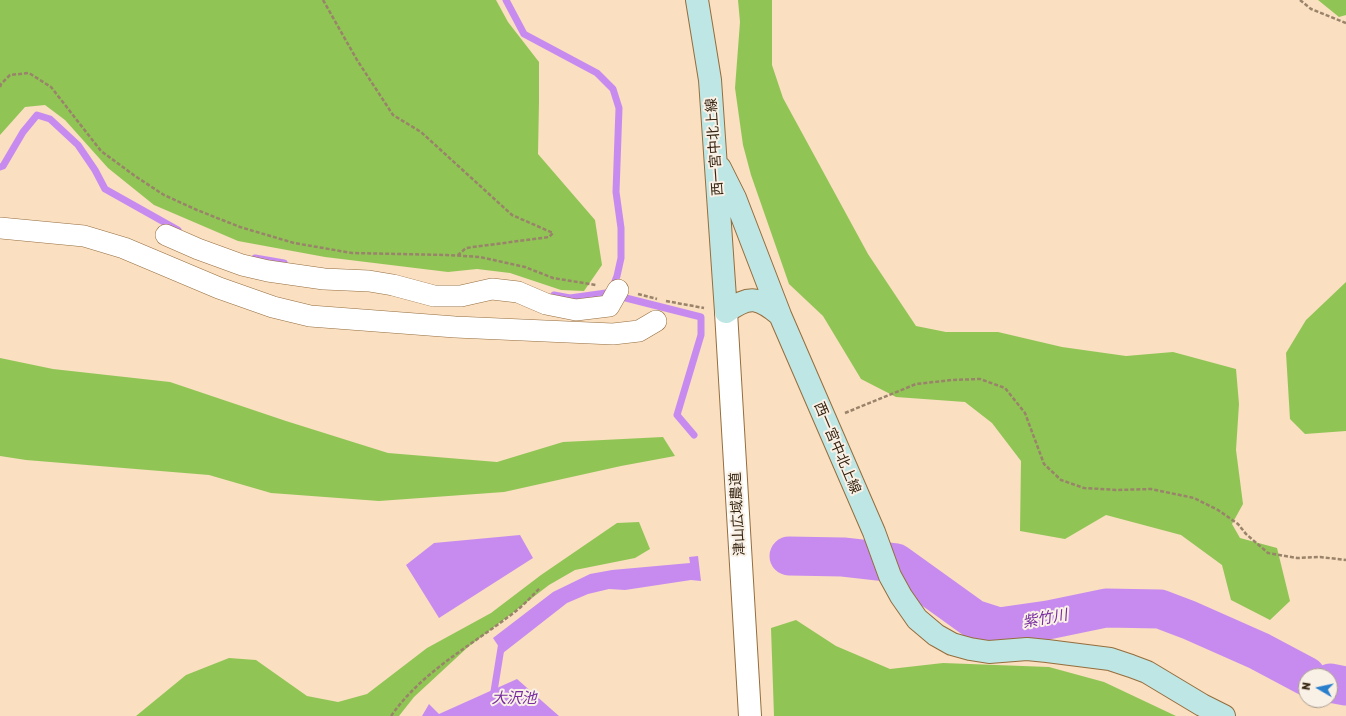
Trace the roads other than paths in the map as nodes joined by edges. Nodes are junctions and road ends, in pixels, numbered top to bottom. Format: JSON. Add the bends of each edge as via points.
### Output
{"nodes":[{"id":1,"x":697,"y":0,"type":"edge"},
{"id":2,"x":715,"y":158,"type":"junction"},
{"id":3,"x":0,"y":228,"type":"edge"},
{"id":4,"x":166,"y":235,"type":"dead end"},
{"id":5,"x":618,"y":290,"type":"road end"},
{"id":6,"x":726,"y":312,"type":"junction"},
{"id":7,"x":780,"y":315,"type":"junction"},
{"id":8,"x":656,"y":321,"type":"dead end"},
{"id":9,"x":750,"y":716,"type":"edge"},
{"id":10,"x":1224,"y":716,"type":"edge"}],
"edges":[{"from":1,"to":2,"type":"main road","name":"西一宮中北上線","via":[[710,80]]},
{"from":2,"to":6,"type":"main road","name":"西一宮中北上線"},
{"from":2,"to":7,"type":"main road","via":[[735,198]]},
{"from":3,"to":8,"type":"street","via":[[84,236],[124,248],[272,307],[310,316],[455,327],[613,334],[639,331]]},
{"from":4,"to":5,"type":"street","via":[[242,265],[268,271],[324,279],[369,281],[434,296],[461,296],[492,289],[518,292],[546,304],[576,310],[609,306]]},
{"from":6,"to":7,"type":"main road","name":"西一宮中北上線","via":[[749,299],[767,304]]},
{"from":6,"to":9,"type":"street","name":"津山広域農道"},
{"from":7,"to":10,"type":"main road","name":"西一宮中北上線","via":[[890,576],[917,619],[936,635],[952,644],[970,649],[989,652],[1027,649],[1110,659],[1147,672]]}]}
